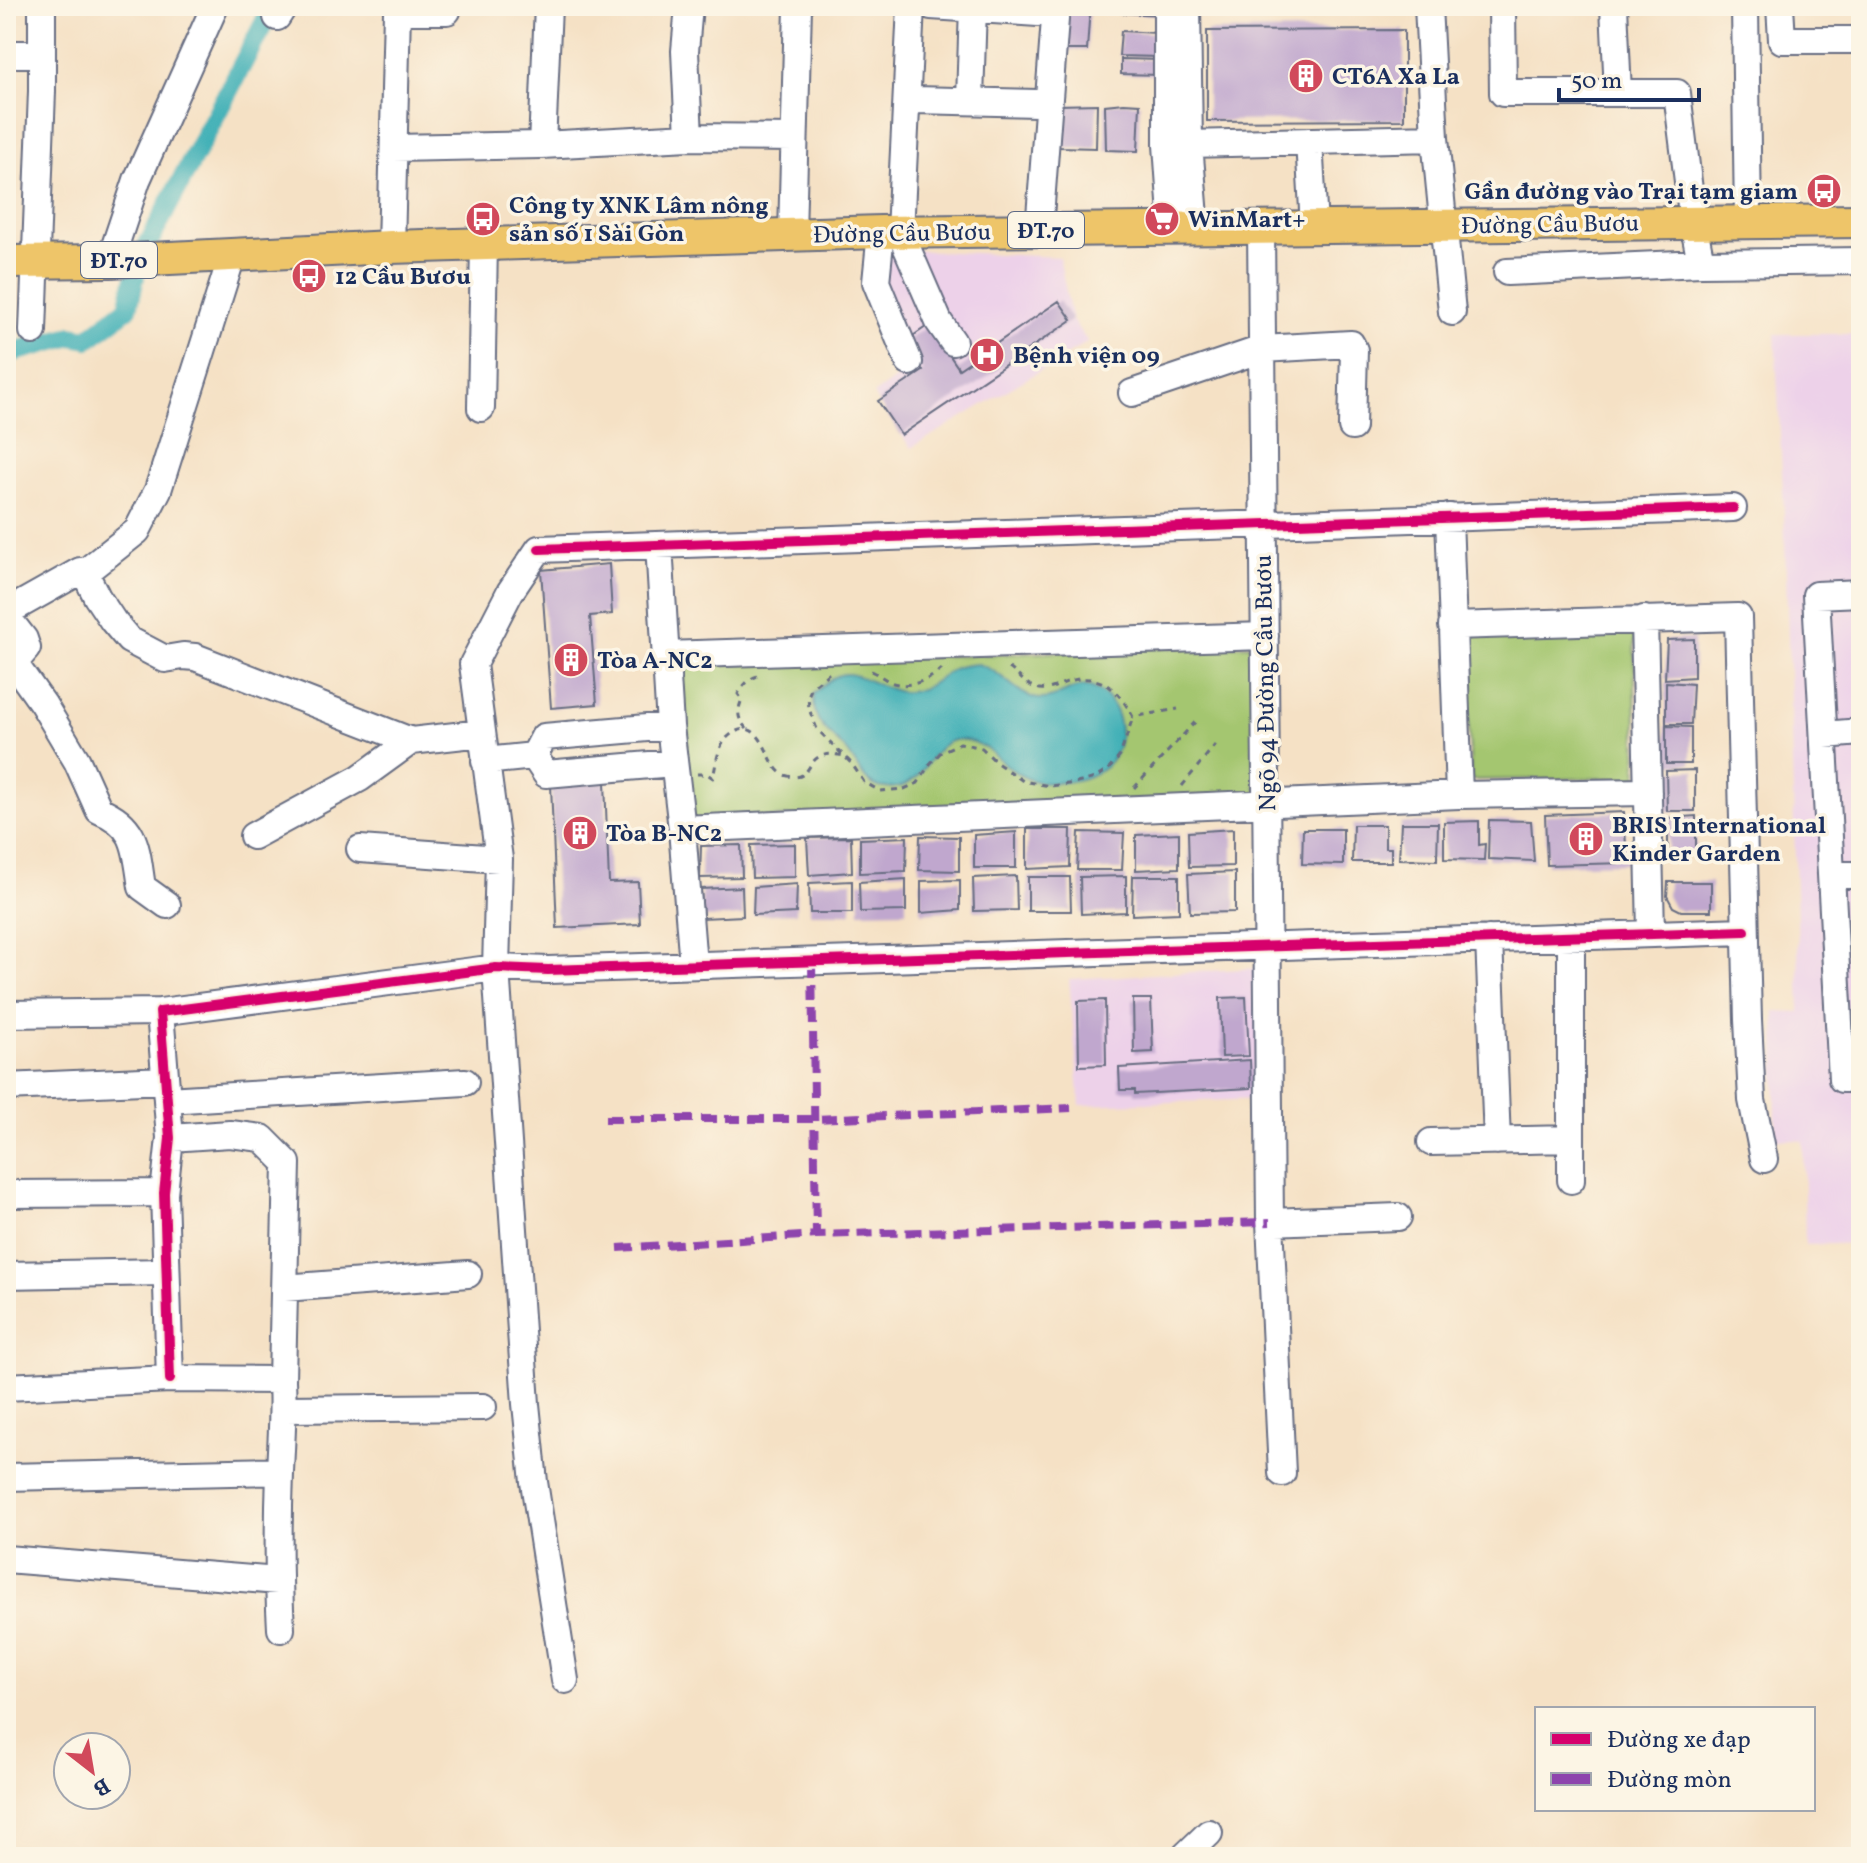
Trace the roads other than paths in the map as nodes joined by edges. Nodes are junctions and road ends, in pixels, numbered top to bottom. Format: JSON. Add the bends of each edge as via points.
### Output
{"nodes":[{"id":1,"x":42,"y":6,"type":"edge"},
{"id":2,"x":215,"y":6,"type":"edge"},
{"id":3,"x":447,"y":6,"type":"edge"},
{"id":4,"x":548,"y":6,"type":"edge"},
{"id":5,"x":689,"y":6,"type":"edge"},
{"id":6,"x":798,"y":6,"type":"edge"},
{"id":7,"x":911,"y":6,"type":"edge"},
{"id":8,"x":931,"y":6,"type":"edge"},
{"id":9,"x":1167,"y":6,"type":"edge"},
{"id":10,"x":1187,"y":6,"type":"edge"},
{"id":11,"x":1428,"y":6,"type":"edge"},
{"id":12,"x":1502,"y":6,"type":"edge"},
{"id":13,"x":1614,"y":6,"type":"edge"},
{"id":14,"x":1745,"y":6,"type":"edge"},
{"id":15,"x":1780,"y":6,"type":"edge"},
{"id":16,"x":973,"y":7,"type":"edge"},
{"id":17,"x":1044,"y":8,"type":"edge"},
{"id":18,"x":388,"y":9,"type":"edge"},
{"id":19,"x":1861,"y":40,"type":"edge"},
{"id":20,"x":6,"y":54,"type":"edge"},
{"id":21,"x":42,"y":54,"type":"junction"},
{"id":22,"x":1618,"y":93,"type":"junction"},
{"id":23,"x":915,"y":100,"type":"dead end"},
{"id":24,"x":970,"y":100,"type":"junction"},
{"id":25,"x":1037,"y":103,"type":"junction"},
{"id":26,"x":689,"y":137,"type":"junction"},
{"id":27,"x":793,"y":138,"type":"junction"},
{"id":28,"x":1435,"y":138,"type":"junction"},
{"id":29,"x":1309,"y":141,"type":"junction"},
{"id":30,"x":1189,"y":144,"type":"junction"},
{"id":31,"x":542,"y":145,"type":"junction"},
{"id":32,"x":394,"y":148,"type":"junction"},
{"id":33,"x":1748,"y":221,"type":"junction"},
{"id":34,"x":1861,"y":221,"type":"edge"},
{"id":35,"x":1693,"y":222,"type":"junction"},
{"id":36,"x":1442,"y":226,"type":"junction"},
{"id":37,"x":1314,"y":227,"type":"junction"},
{"id":38,"x":1261,"y":228,"type":"junction"},
{"id":39,"x":1184,"y":229,"type":"junction"},
{"id":40,"x":1034,"y":231,"type":"junction"},
{"id":41,"x":890,"y":232,"type":"junction"},
{"id":42,"x":792,"y":235,"type":"junction"},
{"id":43,"x":484,"y":244,"type":"junction"},
{"id":44,"x":391,"y":247,"type":"junction"},
{"id":45,"x":232,"y":256,"type":"junction"},
{"id":46,"x":110,"y":261,"type":"junction"},
{"id":47,"x":1861,"y":261,"type":"edge"},
{"id":48,"x":20,"y":262,"type":"edge"},
{"id":49,"x":1701,"y":263,"type":"junction"},
{"id":50,"x":1507,"y":272,"type":"dead end"},
{"id":51,"x":1452,"y":312,"type":"dead end"},
{"id":52,"x":33,"y":331,"type":"dead end"},
{"id":53,"x":953,"y":342,"type":"dead end"},
{"id":54,"x":1262,"y":349,"type":"junction"},
{"id":55,"x":909,"y":362,"type":"dead end"},
{"id":56,"x":1132,"y":393,"type":"dead end"},
{"id":57,"x":481,"y":408,"type":"dead end"},
{"id":58,"x":1352,"y":427,"type":"dead end"},
{"id":59,"x":1733,"y":508,"type":"dead end"},
{"id":60,"x":1449,"y":517,"type":"junction"},
{"id":61,"x":1264,"y":523,"type":"junction"},
{"id":62,"x":659,"y":545,"type":"junction"},
{"id":63,"x":84,"y":573,"type":"junction"},
{"id":64,"x":1861,"y":593,"type":"edge"},
{"id":65,"x":1644,"y":619,"type":"junction"},
{"id":66,"x":1452,"y":626,"type":"junction"},
{"id":67,"x":1265,"y":636,"type":"junction"},
{"id":68,"x":665,"y":655,"type":"junction"},
{"id":69,"x":670,"y":726,"type":"junction"},
{"id":70,"x":1861,"y":732,"type":"edge"},
{"id":71,"x":482,"y":733,"type":"junction"},
{"id":72,"x":1824,"y":735,"type":"junction"},
{"id":73,"x":411,"y":741,"type":"junction"},
{"id":74,"x":534,"y":756,"type":"junction"},
{"id":75,"x":485,"y":761,"type":"junction"},
{"id":76,"x":682,"y":771,"type":"junction"},
{"id":77,"x":1648,"y":792,"type":"junction"},
{"id":78,"x":1459,"y":795,"type":"junction"},
{"id":79,"x":1267,"y":802,"type":"junction"},
{"id":80,"x":682,"y":829,"type":"junction"},
{"id":81,"x":253,"y":836,"type":"dead end"},
{"id":82,"x":360,"y":849,"type":"dead end"},
{"id":83,"x":499,"y":859,"type":"junction"},
{"id":84,"x":1831,"y":875,"type":"junction"},
{"id":85,"x":1861,"y":875,"type":"edge"},
{"id":86,"x":167,"y":905,"type":"dead end"},
{"id":87,"x":1745,"y":931,"type":"junction"},
{"id":88,"x":1651,"y":933,"type":"junction"},
{"id":89,"x":1571,"y":936,"type":"junction"},
{"id":90,"x":1489,"y":939,"type":"junction"},
{"id":91,"x":1268,"y":946,"type":"junction"},
{"id":92,"x":693,"y":965,"type":"junction"},
{"id":93,"x":496,"y":968,"type":"junction"},
{"id":94,"x":160,"y":1012,"type":"junction"},
{"id":95,"x":6,"y":1014,"type":"edge"},
{"id":96,"x":1861,"y":1079,"type":"edge"},
{"id":97,"x":465,"y":1082,"type":"dead end"},
{"id":98,"x":6,"y":1087,"type":"edge"},
{"id":99,"x":166,"y":1090,"type":"junction"},
{"id":100,"x":170,"y":1138,"type":"junction"},
{"id":101,"x":1570,"y":1139,"type":"junction"},
{"id":102,"x":1497,"y":1141,"type":"junction"},
{"id":103,"x":1431,"y":1142,"type":"dead end"},
{"id":104,"x":1764,"y":1159,"type":"dead end"},
{"id":105,"x":1571,"y":1180,"type":"dead end"},
{"id":106,"x":164,"y":1193,"type":"junction"},
{"id":107,"x":6,"y":1194,"type":"edge"},
{"id":108,"x":1398,"y":1217,"type":"dead end"},
{"id":109,"x":1270,"y":1222,"type":"junction"},
{"id":110,"x":165,"y":1272,"type":"junction"},
{"id":111,"x":468,"y":1274,"type":"dead end"},
{"id":112,"x":6,"y":1275,"type":"edge"},
{"id":113,"x":284,"y":1288,"type":"junction"},
{"id":114,"x":170,"y":1379,"type":"junction"},
{"id":115,"x":282,"y":1380,"type":"junction"},
{"id":116,"x":6,"y":1387,"type":"edge"},
{"id":117,"x":483,"y":1407,"type":"dead end"},
{"id":118,"x":284,"y":1409,"type":"junction"},
{"id":119,"x":280,"y":1471,"type":"junction"},
{"id":120,"x":1282,"y":1473,"type":"dead end"},
{"id":121,"x":6,"y":1477,"type":"edge"},
{"id":122,"x":6,"y":1559,"type":"edge"},
{"id":123,"x":278,"y":1581,"type":"junction"},
{"id":124,"x":281,"y":1629,"type":"dead end"},
{"id":125,"x":565,"y":1680,"type":"dead end"},
{"id":126,"x":1209,"y":1833,"type":"dead end"},
{"id":127,"x":1184,"y":1857,"type":"edge"}],
"edges":[{"from":1,"to":21,"type":"street"},
{"from":2,"to":46,"type":"street","via":[[137,180]]},
{"from":3,"to":18,"type":"street","via":[[447,11]]},
{"from":4,"to":31,"type":"street"},
{"from":5,"to":26,"type":"street"},
{"from":6,"to":27,"type":"street"},
{"from":7,"to":41,"type":"street"},
{"from":8,"to":16,"type":"street"},
{"from":9,"to":39,"type":"street","via":[[1167,145]]},
{"from":10,"to":30,"type":"street"},
{"from":11,"to":28,"type":"street"},
{"from":12,"to":22,"type":"street","via":[[1503,93]]},
{"from":13,"to":22,"type":"street"},
{"from":14,"to":33,"type":"street"},
{"from":15,"to":19,"type":"street","via":[[1782,40]]},
{"from":16,"to":17,"type":"street"},
{"from":16,"to":24,"type":"street"},
{"from":17,"to":25,"type":"street"},
{"from":17,"to":40,"type":"street"},
{"from":18,"to":32,"type":"street"},
{"from":20,"to":21,"type":"street"},
{"from":21,"to":48,"type":"street"},
{"from":22,"to":35,"type":"street","via":[[1677,93]]},
{"from":23,"to":24,"type":"street"},
{"from":24,"to":25,"type":"street"},
{"from":25,"to":40,"type":"street"},
{"from":26,"to":27,"type":"street"},
{"from":26,"to":31,"type":"street"},
{"from":27,"to":42,"type":"street"},
{"from":28,"to":29,"type":"street"},
{"from":28,"to":36,"type":"street"},
{"from":29,"to":30,"type":"street"},
{"from":29,"to":37,"type":"street"},
{"from":30,"to":39,"type":"street"},
{"from":31,"to":32,"type":"street"},
{"from":32,"to":44,"type":"street"},
{"from":33,"to":34,"type":"main road","name":"Đường Cầu Bươu","number":"ĐT.70"},
{"from":33,"to":35,"type":"main road","name":"Đường Cầu Bươu","number":"ĐT.70"},
{"from":35,"to":36,"type":"main road","name":"Đường Cầu Bươu","number":"ĐT.70"},
{"from":35,"to":49,"type":"street"},
{"from":36,"to":37,"type":"main road","name":"Đường Cầu Bươu","number":"ĐT.70"},
{"from":36,"to":51,"type":"street"},
{"from":37,"to":38,"type":"main road","name":"Đường Cầu Bươu","number":"ĐT.70"},
{"from":38,"to":39,"type":"main road","name":"Đường Cầu Bươu","number":"ĐT.70"},
{"from":38,"to":54,"type":"street","name":"Ngõ 94 Đường Cầu Bươu"},
{"from":39,"to":40,"type":"main road","name":"Đường Cầu Bươu","number":"ĐT.70"},
{"from":40,"to":41,"type":"main road","name":"Đường Cầu Bươu","number":"ĐT.70"},
{"from":41,"to":42,"type":"main road","name":"Đường Cầu Bươu","number":"ĐT.70"},
{"from":41,"to":53,"type":"street"},
{"from":41,"to":55,"type":"street","via":[[876,282]]},
{"from":42,"to":43,"type":"main road","name":"Đường Cầu Bươu","number":"ĐT.70"},
{"from":43,"to":44,"type":"main road","name":"Đường Cầu Bươu","number":"ĐT.70"},
{"from":43,"to":57,"type":"street"},
{"from":44,"to":45,"type":"main road","name":"Đường Cầu Bươu","number":"ĐT.70"},
{"from":45,"to":46,"type":"main road","number":"ĐT.70"},
{"from":45,"to":63,"type":"street","via":[[158,490],[137,531]]},
{"from":46,"to":48,"type":"main road","number":"ĐT.70"},
{"from":47,"to":49,"type":"street"},
{"from":48,"to":52,"type":"street"},
{"from":49,"to":50,"type":"street"},
{"from":54,"to":56,"type":"street"},
{"from":54,"to":58,"type":"street","via":[[1351,344]]},
{"from":54,"to":61,"type":"street","name":"Ngõ 94 Đường Cầu Bươu"},
{"from":59,"to":60,"type":"street"},
{"from":60,"to":61,"type":"street"},
{"from":60,"to":66,"type":"street"},
{"from":61,"to":62,"type":"street"},
{"from":61,"to":67,"type":"street","name":"Ngõ 94 Đường Cầu Bươu"},
{"from":62,"to":68,"type":"street"},
{"from":62,"to":71,"type":"street","via":[[539,549],[473,664]]},
{"from":63,"to":73,"type":"street","via":[[129,640],[155,655],[195,657]]},
{"from":63,"to":86,"type":"street","via":[[12,611],[10,621],[27,644],[15,662],[77,761],[99,810],[129,829],[142,887]]},
{"from":64,"to":72,"type":"street","via":[[1816,595]]},
{"from":65,"to":66,"type":"street"},
{"from":65,"to":77,"type":"street"},
{"from":65,"to":87,"type":"street","via":[[1738,617]]},
{"from":66,"to":78,"type":"street"},
{"from":67,"to":68,"type":"street"},
{"from":67,"to":79,"type":"street","name":"Ngõ 94 Đường Cầu Bươu"},
{"from":68,"to":69,"type":"street"},
{"from":69,"to":74,"type":"street","via":[[544,737]]},
{"from":69,"to":76,"type":"street"},
{"from":70,"to":72,"type":"street"},
{"from":71,"to":73,"type":"street"},
{"from":71,"to":75,"type":"street"},
{"from":72,"to":84,"type":"street"},
{"from":73,"to":81,"type":"street","via":[[360,778]]},
{"from":74,"to":75,"type":"street"},
{"from":74,"to":76,"type":"street","via":[[546,774]]},
{"from":75,"to":83,"type":"street"},
{"from":76,"to":80,"type":"street"},
{"from":77,"to":78,"type":"street"},
{"from":77,"to":88,"type":"street"},
{"from":78,"to":79,"type":"street"},
{"from":79,"to":80,"type":"street"},
{"from":79,"to":91,"type":"street","name":"Ngõ 94 Đường Cầu Bươu"},
{"from":80,"to":92,"type":"street"},
{"from":82,"to":83,"type":"street"},
{"from":83,"to":93,"type":"street"},
{"from":84,"to":85,"type":"street"},
{"from":84,"to":96,"type":"street","via":[[1842,1079]]},
{"from":87,"to":88,"type":"street"},
{"from":87,"to":104,"type":"street","via":[[1752,1100]]},
{"from":88,"to":89,"type":"street"},
{"from":89,"to":90,"type":"street"},
{"from":89,"to":101,"type":"street"},
{"from":90,"to":91,"type":"street"},
{"from":90,"to":102,"type":"street"},
{"from":91,"to":92,"type":"street"},
{"from":91,"to":109,"type":"street","name":"Ngõ 94 Đường Cầu Bươu"},
{"from":92,"to":93,"type":"street"},
{"from":93,"to":94,"type":"street"},
{"from":93,"to":125,"type":"street","via":[[526,1404]]},
{"from":94,"to":95,"type":"street"},
{"from":94,"to":99,"type":"street"},
{"from":97,"to":99,"type":"street"},
{"from":98,"to":99,"type":"street"},
{"from":99,"to":100,"type":"street"},
{"from":100,"to":106,"type":"street"},
{"from":100,"to":113,"type":"street","via":[[262,1138],[287,1163]]},
{"from":101,"to":102,"type":"street"},
{"from":101,"to":105,"type":"street"},
{"from":102,"to":103,"type":"street"},
{"from":106,"to":107,"type":"street"},
{"from":106,"to":110,"type":"street"},
{"from":108,"to":109,"type":"street"},
{"from":109,"to":120,"type":"street","name":"Ngõ 94 Đường Cầu Bươu"},
{"from":110,"to":112,"type":"street"},
{"from":110,"to":114,"type":"street"},
{"from":111,"to":113,"type":"street"},
{"from":113,"to":115,"type":"street"},
{"from":114,"to":115,"type":"street"},
{"from":114,"to":116,"type":"street"},
{"from":115,"to":118,"type":"street"},
{"from":117,"to":118,"type":"street"},
{"from":118,"to":119,"type":"street"},
{"from":119,"to":121,"type":"street"},
{"from":119,"to":123,"type":"street"},
{"from":122,"to":123,"type":"street"},
{"from":123,"to":124,"type":"street"},
{"from":126,"to":127,"type":"street"}]}
